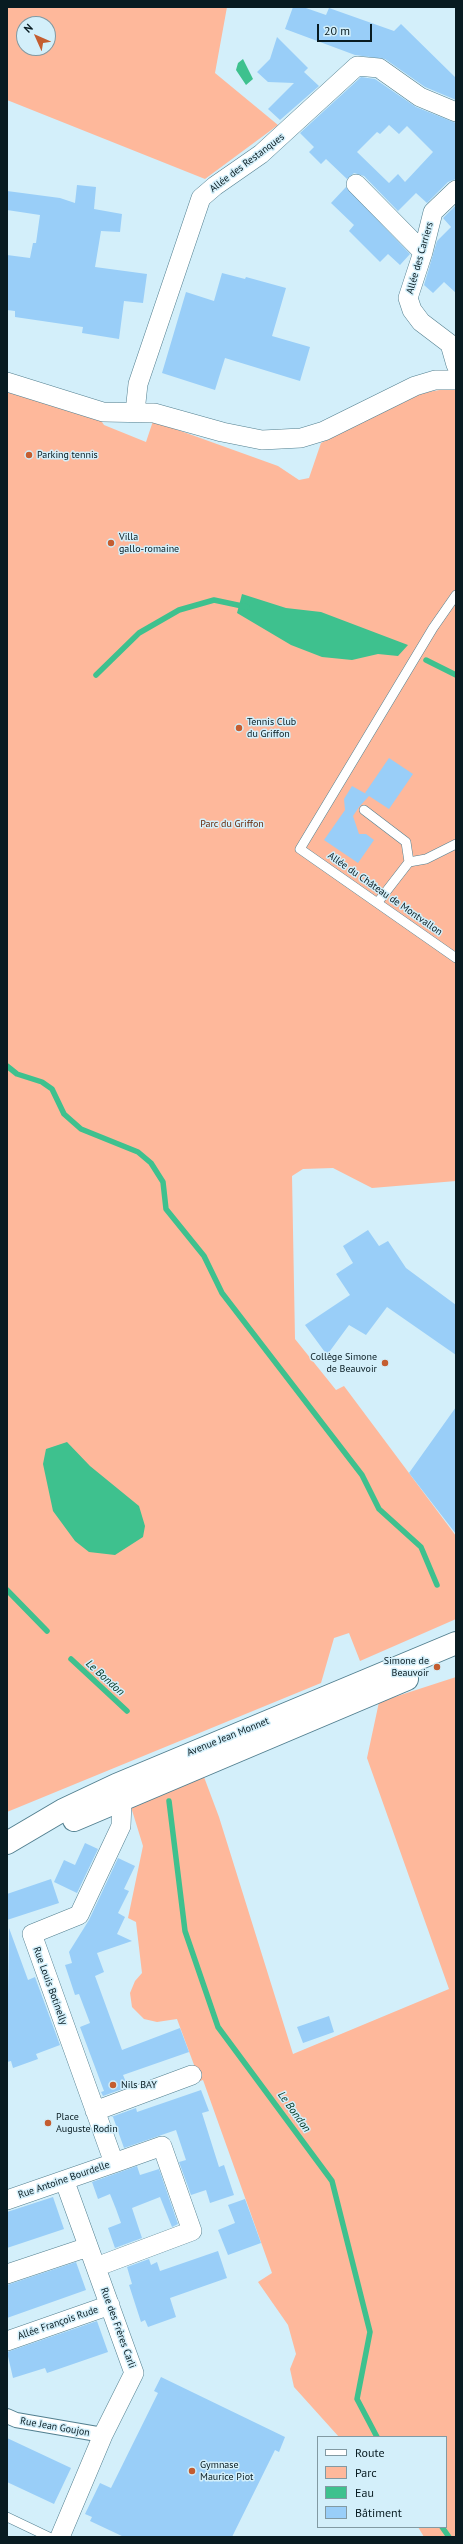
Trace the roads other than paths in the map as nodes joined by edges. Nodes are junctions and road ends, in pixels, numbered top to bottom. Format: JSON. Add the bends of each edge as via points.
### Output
{"nodes":[{"id":1,"x":456,"y":112,"type":"edge"},
{"id":2,"x":356,"y":184,"type":"dead end"},
{"id":3,"x":456,"y":190,"type":"edge"},
{"id":4,"x":423,"y":252,"type":"junction"},
{"id":5,"x":456,"y":365,"type":"edge"},
{"id":6,"x":456,"y":380,"type":"edge"},
{"id":7,"x":7,"y":382,"type":"edge"},
{"id":8,"x":135,"y":412,"type":"junction"},
{"id":9,"x":456,"y":595,"type":"edge"},
{"id":10,"x":364,"y":810,"type":"dead end"},
{"id":11,"x":456,"y":844,"type":"edge"},
{"id":12,"x":409,"y":862,"type":"junction"},
{"id":13,"x":378,"y":902,"type":"junction"},
{"id":14,"x":456,"y":958,"type":"edge"},
{"id":15,"x":456,"y":1643,"type":"edge"},
{"id":16,"x":456,"y":1659,"type":"edge"},
{"id":17,"x":183,"y":1765,"type":"junction"},
{"id":18,"x":146,"y":1782,"type":"junction"},
{"id":19,"x":122,"y":1801,"type":"junction"},
{"id":20,"x":7,"y":1843,"type":"edge"},
{"id":21,"x":192,"y":2075,"type":"dead end"},
{"id":22,"x":87,"y":2088,"type":"joint"},
{"id":23,"x":95,"y":2111,"type":"junction"},
{"id":24,"x":114,"y":2163,"type":"junction"},
{"id":25,"x":65,"y":2182,"type":"junction"},
{"id":26,"x":7,"y":2200,"type":"edge"},
{"id":27,"x":88,"y":2246,"type":"junction"},
{"id":28,"x":96,"y":2266,"type":"junction"},
{"id":29,"x":7,"y":2274,"type":"edge"},
{"id":30,"x":110,"y":2305,"type":"junction"},
{"id":31,"x":7,"y":2341,"type":"edge"},
{"id":32,"x":7,"y":2416,"type":"edge"},
{"id":33,"x":103,"y":2436,"type":"junction"},
{"id":34,"x":7,"y":2517,"type":"edge"},
{"id":35,"x":49,"y":2537,"type":"edge"},
{"id":36,"x":60,"y":2537,"type":"edge"}],
"edges":[{"from":1,"to":8,"type":"street","name":"Allée des Restanques","via":[[420,97],[379,68],[357,66],[261,154],[201,198],[138,384]]},
{"from":2,"to":4,"type":"street"},
{"from":3,"to":4,"type":"street","name":"Allée des Carriers","via":[[433,212]]},
{"from":4,"to":5,"type":"street","name":"Allée des Carriers","via":[[408,298],[412,310],[421,322],[450,344]]},
{"from":6,"to":8,"type":"street","via":[[435,380],[415,386],[324,431],[301,438],[262,440],[154,413]]},
{"from":7,"to":8,"type":"street","via":[[103,412]]},
{"from":9,"to":13,"type":"lane","name":"Allée du Château de Montvallon","via":[[433,628],[300,849]]},
{"from":10,"to":12,"type":"lane","via":[[406,842]]},
{"from":11,"to":12,"type":"lane","via":[[426,859]]},
{"from":12,"to":13,"type":"lane"},
{"from":13,"to":14,"type":"lane","name":"Allée du Château de Montvallon"},
{"from":15,"to":17,"type":"street","name":"Avenue Jean Monnet"},
{"from":16,"to":17,"type":"street","name":"Avenue Jean Monnet"},
{"from":17,"to":18,"type":"street","name":"Avenue Jean Monnet"},
{"from":18,"to":19,"type":"street","name":"Avenue Jean Monnet"},
{"from":18,"to":20,"type":"street","name":"Avenue Jean Monnet","via":[[63,1810]]},
{"from":19,"to":20,"type":"street","name":"Avenue Jean Monnet"},
{"from":19,"to":22,"type":"street","name":"Rue Louis Botinelly","via":[[121,1826],[79,1915],[32,1934]]},
{"from":21,"to":23,"type":"street"},
{"from":22,"to":23,"type":"street","name":"Rue Antoine Bourdelle"},
{"from":23,"to":24,"type":"street","name":"Rue Antoine Bourdelle"},
{"from":24,"to":25,"type":"street","name":"Rue Antoine Bourdelle"},
{"from":24,"to":28,"type":"street","via":[[162,2146],[192,2231]]},
{"from":25,"to":26,"type":"street","name":"Rue Antoine Bourdelle"},
{"from":25,"to":27,"type":"street","name":"Rue des Frères Carli"},
{"from":27,"to":28,"type":"street","name":"Rue des Frères Carli"},
{"from":27,"to":29,"type":"street"},
{"from":28,"to":30,"type":"street","name":"Rue des Frères Carli"},
{"from":30,"to":31,"type":"street","name":"Allée François Rude"},
{"from":30,"to":33,"type":"street","name":"Rue des Frères Carli","via":[[134,2373]]},
{"from":32,"to":33,"type":"street","name":"Rue Jean Goujon","via":[[16,2420]]},
{"from":33,"to":36,"type":"street","name":"Rue des Frères Carli"},
{"from":34,"to":35,"type":"lane"}]}
